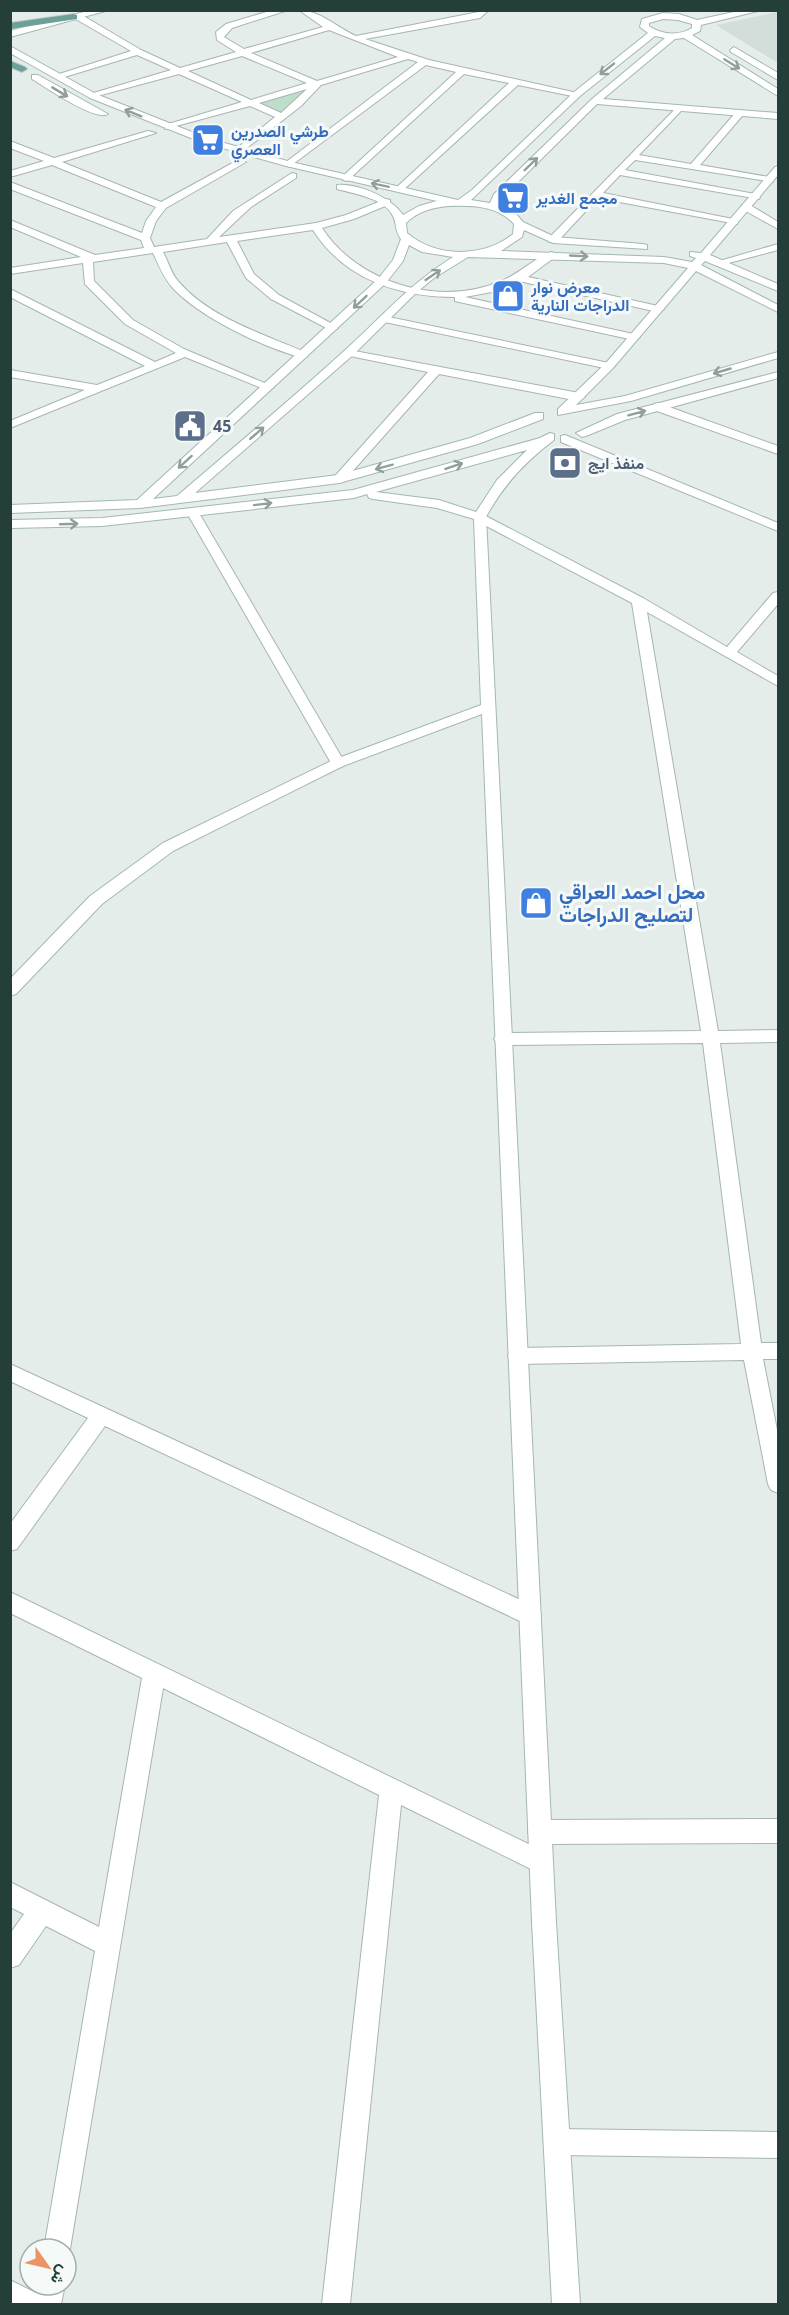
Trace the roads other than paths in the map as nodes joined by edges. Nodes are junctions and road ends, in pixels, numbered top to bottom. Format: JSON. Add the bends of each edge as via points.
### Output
{"nodes":[{"id":1,"x":105,"y":10,"type":"edge"},
{"id":2,"x":284,"y":10,"type":"edge"},
{"id":3,"x":485,"y":10,"type":"edge"},
{"id":4,"x":667,"y":10,"type":"edge"},
{"id":5,"x":723,"y":10,"type":"edge"},
{"id":6,"x":758,"y":10,"type":"edge"},
{"id":7,"x":306,"y":11,"type":"edge"},
{"id":8,"x":75,"y":17,"type":"junction"},
{"id":9,"x":682,"y":18,"type":"junction"},
{"id":10,"x":10,"y":26,"type":"edge"},
{"id":11,"x":696,"y":26,"type":"junction"},
{"id":12,"x":331,"y":27,"type":"junction"},
{"id":13,"x":653,"y":33,"type":"junction"},
{"id":14,"x":10,"y":34,"type":"edge"},
{"id":15,"x":686,"y":34,"type":"junction"},
{"id":16,"x":707,"y":35,"type":"dead end"},
{"id":17,"x":674,"y":36,"type":"junction"},
{"id":18,"x":356,"y":38,"type":"junction"},
{"id":19,"x":10,"y":47,"type":"edge"},
{"id":20,"x":728,"y":47,"type":"dead end"},
{"id":21,"x":138,"y":52,"type":"junction"},
{"id":22,"x":244,"y":53,"type":"junction"},
{"id":23,"x":410,"y":56,"type":"junction"},
{"id":24,"x":425,"y":61,"type":"junction"},
{"id":25,"x":10,"y":63,"type":"edge"},
{"id":26,"x":462,"y":71,"type":"junction"},
{"id":27,"x":179,"y":72,"type":"junction"},
{"id":28,"x":58,"y":76,"type":"junction"},
{"id":29,"x":778,"y":77,"type":"edge"},
{"id":30,"x":516,"y":82,"type":"junction"},
{"id":31,"x":317,"y":84,"type":"junction"},
{"id":32,"x":576,"y":93,"type":"junction"},
{"id":33,"x":778,"y":93,"type":"edge"},
{"id":34,"x":93,"y":96,"type":"junction"},
{"id":35,"x":595,"y":101,"type":"junction"},
{"id":36,"x":249,"y":103,"type":"junction"},
{"id":37,"x":678,"y":109,"type":"junction"},
{"id":38,"x":740,"y":113,"type":"junction"},
{"id":39,"x":778,"y":116,"type":"edge"},
{"id":40,"x":110,"y":117,"type":"dead end"},
{"id":41,"x":282,"y":117,"type":"junction"},
{"id":42,"x":131,"y":125,"type":"dead end"},
{"id":43,"x":165,"y":132,"type":"junction"},
{"id":44,"x":151,"y":133,"type":"junction"},
{"id":45,"x":10,"y":144,"type":"edge"},
{"id":46,"x":183,"y":144,"type":"dead end"},
{"id":47,"x":239,"y":151,"type":"junction"},
{"id":48,"x":633,"y":156,"type":"junction"},
{"id":49,"x":52,"y":162,"type":"junction"},
{"id":50,"x":289,"y":164,"type":"junction"},
{"id":51,"x":693,"y":167,"type":"junction"},
{"id":52,"x":778,"y":169,"type":"edge"},
{"id":53,"x":275,"y":172,"type":"dead end"},
{"id":54,"x":619,"y":172,"type":"junction"},
{"id":55,"x":10,"y":174,"type":"edge"},
{"id":56,"x":292,"y":176,"type":"junction"},
{"id":57,"x":347,"y":177,"type":"junction"},
{"id":58,"x":769,"y":180,"type":"junction"},
{"id":59,"x":10,"y":185,"type":"edge"},
{"id":60,"x":401,"y":189,"type":"junction"},
{"id":61,"x":597,"y":195,"type":"junction"},
{"id":62,"x":755,"y":197,"type":"junction"},
{"id":63,"x":386,"y":202,"type":"junction"},
{"id":64,"x":459,"y":202,"type":"junction"},
{"id":65,"x":162,"y":206,"type":"junction"},
{"id":66,"x":494,"y":207,"type":"junction"},
{"id":67,"x":746,"y":207,"type":"junction"},
{"id":68,"x":733,"y":222,"type":"junction"},
{"id":69,"x":10,"y":223,"type":"edge"},
{"id":70,"x":402,"y":223,"type":"junction"},
{"id":71,"x":519,"y":224,"type":"junction"},
{"id":72,"x":316,"y":226,"type":"junction"},
{"id":73,"x":778,"y":226,"type":"edge"},
{"id":74,"x":145,"y":238,"type":"junction"},
{"id":75,"x":231,"y":239,"type":"junction"},
{"id":76,"x":406,"y":239,"type":"junction"},
{"id":77,"x":554,"y":240,"type":"junction"},
{"id":78,"x":210,"y":243,"type":"junction"},
{"id":79,"x":778,"y":247,"type":"edge"},
{"id":80,"x":670,"y":250,"type":"dead end"},
{"id":81,"x":154,"y":251,"type":"junction"},
{"id":82,"x":681,"y":251,"type":"dead end"},
{"id":83,"x":472,"y":254,"type":"junction"},
{"id":84,"x":551,"y":255,"type":"junction"},
{"id":85,"x":704,"y":256,"type":"junction"},
{"id":86,"x":91,"y":260,"type":"junction"},
{"id":87,"x":722,"y":262,"type":"junction"},
{"id":88,"x":695,"y":266,"type":"junction"},
{"id":89,"x":10,"y":271,"type":"edge"},
{"id":90,"x":519,"y":278,"type":"junction"},
{"id":91,"x":382,"y":281,"type":"junction"},
{"id":92,"x":778,"y":288,"type":"edge"},
{"id":93,"x":413,"y":290,"type":"junction"},
{"id":94,"x":10,"y":292,"type":"edge"},
{"id":95,"x":440,"y":295,"type":"junction"},
{"id":96,"x":658,"y":309,"type":"junction"},
{"id":97,"x":778,"y":309,"type":"edge"},
{"id":98,"x":384,"y":319,"type":"junction"},
{"id":99,"x":332,"y":328,"type":"junction"},
{"id":100,"x":634,"y":337,"type":"junction"},
{"id":101,"x":349,"y":352,"type":"junction"},
{"id":102,"x":186,"y":353,"type":"junction"},
{"id":103,"x":303,"y":355,"type":"junction"},
{"id":104,"x":778,"y":355,"type":"edge"},
{"id":105,"x":154,"y":366,"type":"junction"},
{"id":106,"x":609,"y":366,"type":"junction"},
{"id":107,"x":435,"y":371,"type":"junction"},
{"id":108,"x":10,"y":373,"type":"edge"},
{"id":109,"x":778,"y":375,"type":"edge"},
{"id":110,"x":268,"y":387,"type":"junction"},
{"id":111,"x":99,"y":389,"type":"junction"},
{"id":112,"x":579,"y":397,"type":"junction"},
{"id":113,"x":658,"y":407,"type":"junction"},
{"id":114,"x":561,"y":411,"type":"junction"},
{"id":115,"x":539,"y":416,"type":"junction"},
{"id":116,"x":10,"y":425,"type":"edge"},
{"id":117,"x":582,"y":433,"type":"junction"},
{"id":118,"x":555,"y":439,"type":"junction"},
{"id":119,"x":778,"y":450,"type":"edge"},
{"id":120,"x":339,"y":479,"type":"junction"},
{"id":121,"x":354,"y":494,"type":"junction"},
{"id":122,"x":181,"y":499,"type":"junction"},
{"id":123,"x":140,"y":504,"type":"junction"},
{"id":124,"x":10,"y":509,"type":"edge"},
{"id":125,"x":193,"y":513,"type":"junction"},
{"id":126,"x":480,"y":517,"type":"junction"},
{"id":127,"x":10,"y":524,"type":"edge"},
{"id":128,"x":778,"y":527,"type":"edge"},
{"id":129,"x":778,"y":596,"type":"edge"},
{"id":130,"x":638,"y":601,"type":"junction"},
{"id":131,"x":729,"y":653,"type":"junction"},
{"id":132,"x":778,"y":682,"type":"edge"},
{"id":133,"x":488,"y":707,"type":"junction"},
{"id":134,"x":338,"y":763,"type":"junction"},
{"id":135,"x":13,"y":984,"type":"edge"},
{"id":136,"x":778,"y":1036,"type":"edge"},
{"id":137,"x":711,"y":1037,"type":"junction"},
{"id":138,"x":503,"y":1039,"type":"junction"},
{"id":139,"x":752,"y":1351,"type":"junction"},
{"id":140,"x":778,"y":1352,"type":"edge"},
{"id":141,"x":518,"y":1356,"type":"junction"},
{"id":142,"x":10,"y":1372,"type":"edge"},
{"id":143,"x":101,"y":1415,"type":"junction"},
{"id":144,"x":778,"y":1484,"type":"edge"},
{"id":145,"x":10,"y":1542,"type":"edge"},
{"id":146,"x":10,"y":1602,"type":"edge"},
{"id":147,"x":530,"y":1615,"type":"junction"},
{"id":148,"x":154,"y":1672,"type":"junction"},
{"id":149,"x":392,"y":1789,"type":"junction"},
{"id":150,"x":778,"y":1831,"type":"edge"},
{"id":151,"x":540,"y":1832,"type":"junction"},
{"id":152,"x":541,"y":1862,"type":"junction"},
{"id":153,"x":10,"y":1894,"type":"edge"},
{"id":154,"x":42,"y":1910,"type":"junction"},
{"id":155,"x":108,"y":1945,"type":"junction"},
{"id":156,"x":10,"y":1956,"type":"edge"},
{"id":157,"x":557,"y":2142,"type":"junction"},
{"id":158,"x":778,"y":2145,"type":"edge"},
{"id":159,"x":59,"y":2237,"type":"edge"},
{"id":160,"x":10,"y":2294,"type":"edge"},
{"id":161,"x":29,"y":2304,"type":"edge"},
{"id":162,"x":336,"y":2304,"type":"edge"},
{"id":163,"x":566,"y":2304,"type":"edge"}],
"edges":[{"from":1,"to":8,"type":"street"},
{"from":2,"to":22,"type":"street","via":[[222,30],[220,38]]},
{"from":3,"to":18,"type":"street","via":[[480,15]]},
{"from":4,"to":9,"type":"street"},
{"from":5,"to":9,"type":"street"},
{"from":6,"to":11,"type":"street"},
{"from":7,"to":12,"type":"street"},
{"from":8,"to":10,"type":"main road"},
{"from":8,"to":14,"type":"street"},
{"from":8,"to":19,"type":"street"},
{"from":8,"to":21,"type":"street"},
{"from":9,"to":11,"type":"street"},
{"from":9,"to":13,"type":"street","via":[[643,18],[644,27]]},
{"from":11,"to":15,"type":"street"},
{"from":11,"to":16,"type":"street"},
{"from":12,"to":18,"type":"street"},
{"from":12,"to":22,"type":"street"},
{"from":13,"to":17,"type":"street"},
{"from":13,"to":32,"type":"street","one_way":true},
{"from":15,"to":17,"type":"street"},
{"from":15,"to":33,"type":"street","one_way":true},
{"from":17,"to":35,"type":"street"},
{"from":18,"to":23,"type":"street"},
{"from":19,"to":28,"type":"street"},
{"from":20,"to":29,"type":"street"},
{"from":21,"to":27,"type":"street"},
{"from":21,"to":28,"type":"street"},
{"from":22,"to":27,"type":"street"},
{"from":22,"to":31,"type":"street"},
{"from":23,"to":24,"type":"street"},
{"from":23,"to":31,"type":"street"},
{"from":24,"to":26,"type":"street"},
{"from":24,"to":50,"type":"street"},
{"from":25,"to":40,"type":"street","one_way":true},
{"from":26,"to":30,"type":"street"},
{"from":26,"to":57,"type":"street"},
{"from":27,"to":34,"type":"street"},
{"from":27,"to":36,"type":"street"},
{"from":28,"to":34,"type":"street"},
{"from":30,"to":32,"type":"street"},
{"from":30,"to":60,"type":"street"},
{"from":31,"to":36,"type":"street"},
{"from":31,"to":41,"type":"street"},
{"from":32,"to":64,"type":"street","via":[[476,192]]},
{"from":43,"to":34,"type":"street","one_way":true},
{"from":35,"to":37,"type":"street"},
{"from":66,"to":35,"type":"street","one_way":true,"via":[[498,196]]},
{"from":36,"to":41,"type":"street"},
{"from":36,"to":43,"type":"street"},
{"from":37,"to":38,"type":"street"},
{"from":37,"to":48,"type":"street"},
{"from":38,"to":39,"type":"street"},
{"from":38,"to":51,"type":"street"},
{"from":41,"to":47,"type":"street"},
{"from":42,"to":44,"type":"street"},
{"from":43,"to":44,"type":"street"},
{"from":43,"to":47,"type":"street"},
{"from":44,"to":49,"type":"street"},
{"from":45,"to":49,"type":"street"},
{"from":46,"to":65,"type":"street","via":[[246,164]]},
{"from":47,"to":50,"type":"street"},
{"from":48,"to":51,"type":"street"},
{"from":48,"to":54,"type":"street"},
{"from":49,"to":55,"type":"street"},
{"from":49,"to":65,"type":"street"},
{"from":50,"to":57,"type":"street"},
{"from":51,"to":58,"type":"street"},
{"from":52,"to":58,"type":"street"},
{"from":53,"to":56,"type":"street"},
{"from":54,"to":61,"type":"street"},
{"from":54,"to":62,"type":"street"},
{"from":56,"to":63,"type":"street"},
{"from":56,"to":78,"type":"street","via":[[234,214]]},
{"from":60,"to":57,"type":"street","one_way":true},
{"from":58,"to":62,"type":"street"},
{"from":59,"to":74,"type":"street"},
{"from":60,"to":64,"type":"street"},
{"from":61,"to":68,"type":"street"},
{"from":61,"to":77,"type":"street"},
{"from":62,"to":67,"type":"street"},
{"from":63,"to":70,"type":"street"},
{"from":63,"to":72,"type":"street"},
{"from":64,"to":66,"type":"street"},
{"from":64,"to":70,"type":"street","via":[[418,210]]},
{"from":65,"to":74,"type":"street"},
{"from":66,"to":71,"type":"street"},
{"from":67,"to":68,"type":"street"},
{"from":67,"to":73,"type":"street"},
{"from":68,"to":85,"type":"street"},
{"from":69,"to":86,"type":"street"},
{"from":70,"to":76,"type":"street"},
{"from":71,"to":77,"type":"street"},
{"from":71,"to":83,"type":"street","via":[[518,235],[508,244]]},
{"from":72,"to":75,"type":"street"},
{"from":72,"to":91,"type":"street","via":[[337,256]]},
{"from":74,"to":81,"type":"street"},
{"from":75,"to":78,"type":"street"},
{"from":75,"to":99,"type":"street","via":[[250,276],[275,297]]},
{"from":76,"to":83,"type":"street","via":[[431,251]]},
{"from":76,"to":91,"type":"street","via":[[398,261]]},
{"from":77,"to":80,"type":"street"},
{"from":78,"to":81,"type":"street"},
{"from":79,"to":87,"type":"street"},
{"from":81,"to":86,"type":"street"},
{"from":81,"to":103,"type":"street","via":[[173,282],[195,301],[225,320]]},
{"from":82,"to":85,"type":"street"},
{"from":83,"to":84,"type":"street"},
{"from":93,"to":83,"type":"street","one_way":true},
{"from":84,"to":88,"type":"street","one_way":true,"via":[[664,260]]},
{"from":84,"to":90,"type":"street"},
{"from":85,"to":87,"type":"street"},
{"from":85,"to":88,"type":"street"},
{"from":86,"to":89,"type":"street"},
{"from":86,"to":102,"type":"street","via":[[89,282],[129,322]]},
{"from":87,"to":92,"type":"street"},
{"from":88,"to":96,"type":"street"},
{"from":88,"to":97,"type":"street"},
{"from":90,"to":95,"type":"street","via":[[484,291]]},
{"from":90,"to":96,"type":"street"},
{"from":91,"to":93,"type":"street"},
{"from":91,"to":99,"type":"street","one_way":true},
{"from":93,"to":95,"type":"street"},
{"from":93,"to":98,"type":"street"},
{"from":94,"to":105,"type":"street"},
{"from":95,"to":100,"type":"street"},
{"from":96,"to":100,"type":"street"},
{"from":98,"to":101,"type":"street"},
{"from":98,"to":106,"type":"street"},
{"from":99,"to":103,"type":"street"},
{"from":100,"to":106,"type":"street"},
{"from":101,"to":107,"type":"street"},
{"from":122,"to":101,"type":"street","one_way":true},
{"from":102,"to":105,"type":"street"},
{"from":102,"to":110,"type":"street"},
{"from":103,"to":110,"type":"street"},
{"from":104,"to":114,"type":"street","one_way":true,"via":[[627,399]]},
{"from":105,"to":111,"type":"street"},
{"from":106,"to":112,"type":"street"},
{"from":107,"to":112,"type":"street"},
{"from":107,"to":120,"type":"street"},
{"from":108,"to":111,"type":"street"},
{"from":109,"to":113,"type":"street"},
{"from":110,"to":123,"type":"street","one_way":true},
{"from":111,"to":116,"type":"street"},
{"from":112,"to":114,"type":"street"},
{"from":117,"to":113,"type":"street","one_way":true},
{"from":113,"to":119,"type":"street"},
{"from":114,"to":115,"type":"street"},
{"from":114,"to":117,"type":"street","via":[[584,419],[587,429]]},
{"from":115,"to":118,"type":"street","via":[[534,421],[537,431]]},
{"from":115,"to":120,"type":"street","one_way":true,"via":[[474,441]]},
{"from":117,"to":118,"type":"street"},
{"from":121,"to":118,"type":"street","one_way":true},
{"from":118,"to":126,"type":"street","via":[[532,450],[491,494]]},
{"from":118,"to":128,"type":"street"},
{"from":120,"to":122,"type":"street"},
{"from":125,"to":121,"type":"street","one_way":true},
{"from":121,"to":126,"type":"street","via":[[417,499]]},
{"from":122,"to":123,"type":"street"},
{"from":123,"to":124,"type":"street"},
{"from":127,"to":125,"type":"street","one_way":true,"via":[[67,524]]},
{"from":125,"to":134,"type":"street"},
{"from":126,"to":130,"type":"street"},
{"from":126,"to":133,"type":"street"},
{"from":129,"to":131,"type":"street"},
{"from":130,"to":131,"type":"street"},
{"from":130,"to":137,"type":"street"},
{"from":131,"to":132,"type":"street"},
{"from":133,"to":134,"type":"street"},
{"from":133,"to":138,"type":"street"},
{"from":134,"to":135,"type":"street","via":[[168,847],[96,900]]},
{"from":136,"to":137,"type":"street"},
{"from":137,"to":138,"type":"street"},
{"from":137,"to":139,"type":"street"},
{"from":138,"to":141,"type":"street"},
{"from":139,"to":140,"type":"street"},
{"from":139,"to":141,"type":"street"},
{"from":139,"to":144,"type":"street"},
{"from":141,"to":147,"type":"street"},
{"from":142,"to":143,"type":"street"},
{"from":143,"to":145,"type":"street"},
{"from":143,"to":147,"type":"street"},
{"from":146,"to":148,"type":"street"},
{"from":147,"to":151,"type":"street"},
{"from":148,"to":149,"type":"street"},
{"from":148,"to":155,"type":"street"},
{"from":149,"to":152,"type":"street"},
{"from":149,"to":162,"type":"street"},
{"from":150,"to":151,"type":"street"},
{"from":151,"to":152,"type":"street"},
{"from":152,"to":157,"type":"street"},
{"from":153,"to":154,"type":"street"},
{"from":154,"to":155,"type":"street"},
{"from":154,"to":156,"type":"street"},
{"from":155,"to":159,"type":"street"},
{"from":157,"to":158,"type":"street"},
{"from":157,"to":163,"type":"street"},
{"from":160,"to":161,"type":"street"}]}
